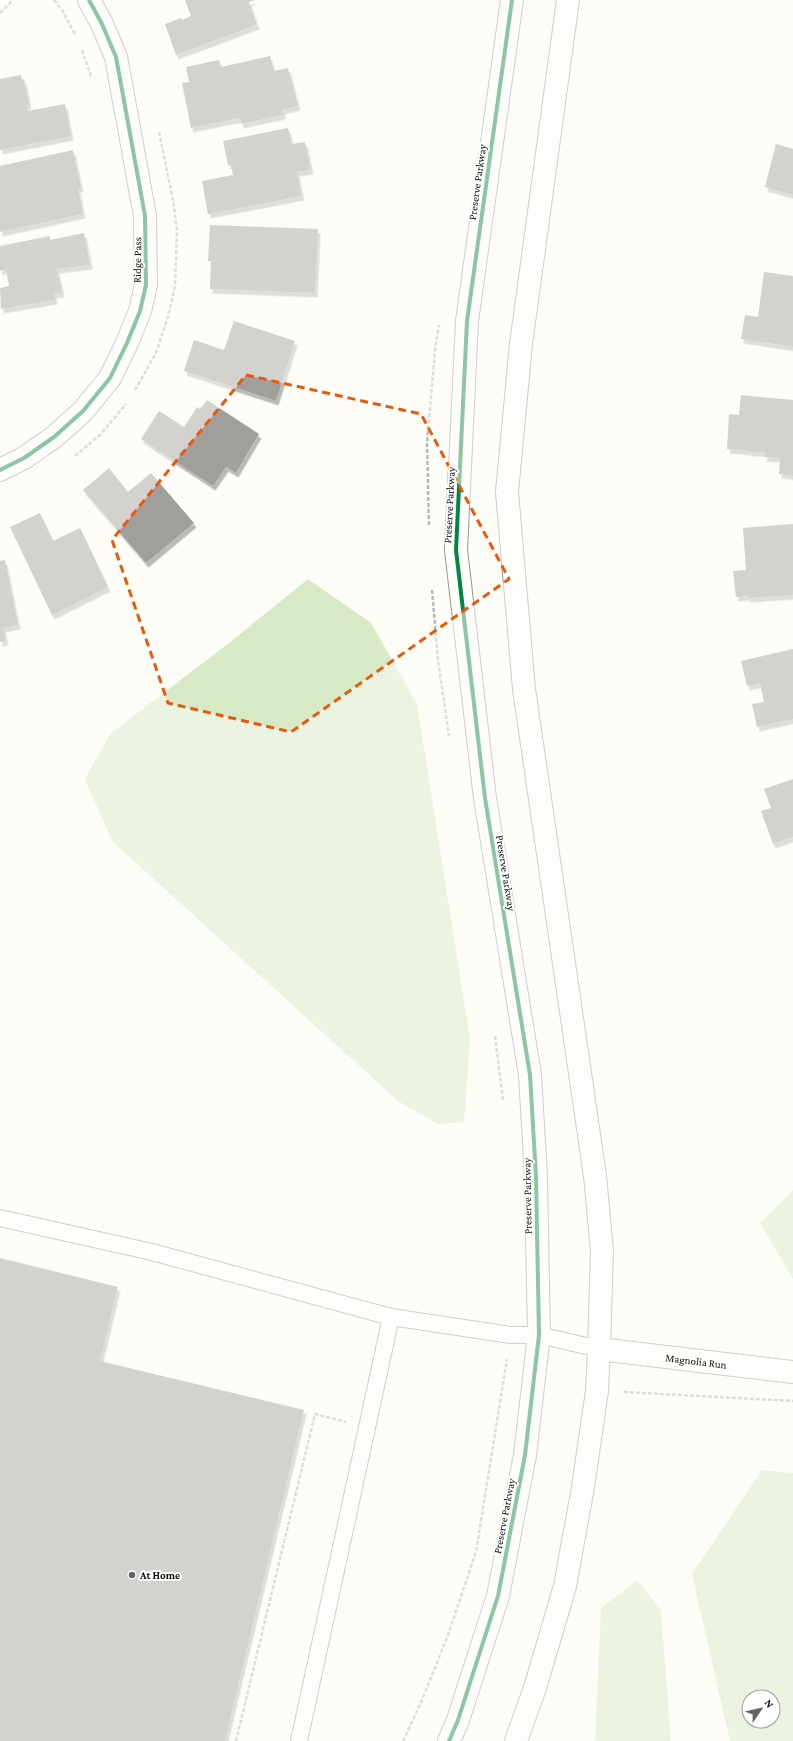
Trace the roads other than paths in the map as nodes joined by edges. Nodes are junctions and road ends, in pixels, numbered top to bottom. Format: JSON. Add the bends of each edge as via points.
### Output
{"nodes":[{"id":1,"x":89,"y":0,"type":"edge"},
{"id":2,"x":512,"y":0,"type":"edge"},
{"id":3,"x":568,"y":0,"type":"edge"},
{"id":4,"x":0,"y":470,"type":"edge"},
{"id":5,"x":0,"y":1218,"type":"edge"},
{"id":6,"x":391,"y":1317,"type":"junction"},
{"id":7,"x":539,"y":1335,"type":"junction"},
{"id":8,"x":599,"y":1349,"type":"junction"},
{"id":9,"x":793,"y":1372,"type":"edge"},
{"id":10,"x":299,"y":1741,"type":"edge"},
{"id":11,"x":449,"y":1741,"type":"edge"},
{"id":12,"x":516,"y":1741,"type":"edge"}],
"edges":[{"from":1,"to":4,"type":"street","name":"Ridge Pass","via":[[116,57],[145,216],[146,284],[140,311],[110,378],[83,411],[54,437],[24,458]]},
{"from":2,"to":7,"type":"street","name":"Preserve Parkway","via":[[467,321],[456,550],[485,798],[530,1074],[536,1177]]},
{"from":3,"to":8,"type":"street","via":[[521,344],[507,492],[524,689],[595,1176],[602,1251]]},
{"from":5,"to":6,"type":"lane","via":[[152,1252]]},
{"from":6,"to":7,"type":"lane","via":[[511,1335]]},
{"from":6,"to":10,"type":"lane"},
{"from":7,"to":8,"type":"lane"},
{"from":7,"to":11,"type":"street","name":"Preserve Parkway","via":[[524,1455],[498,1596]]},
{"from":8,"to":9,"type":"street","name":"Magnolia Run"},
{"from":8,"to":12,"type":"street","via":[[597,1390],[566,1586]]}]}
